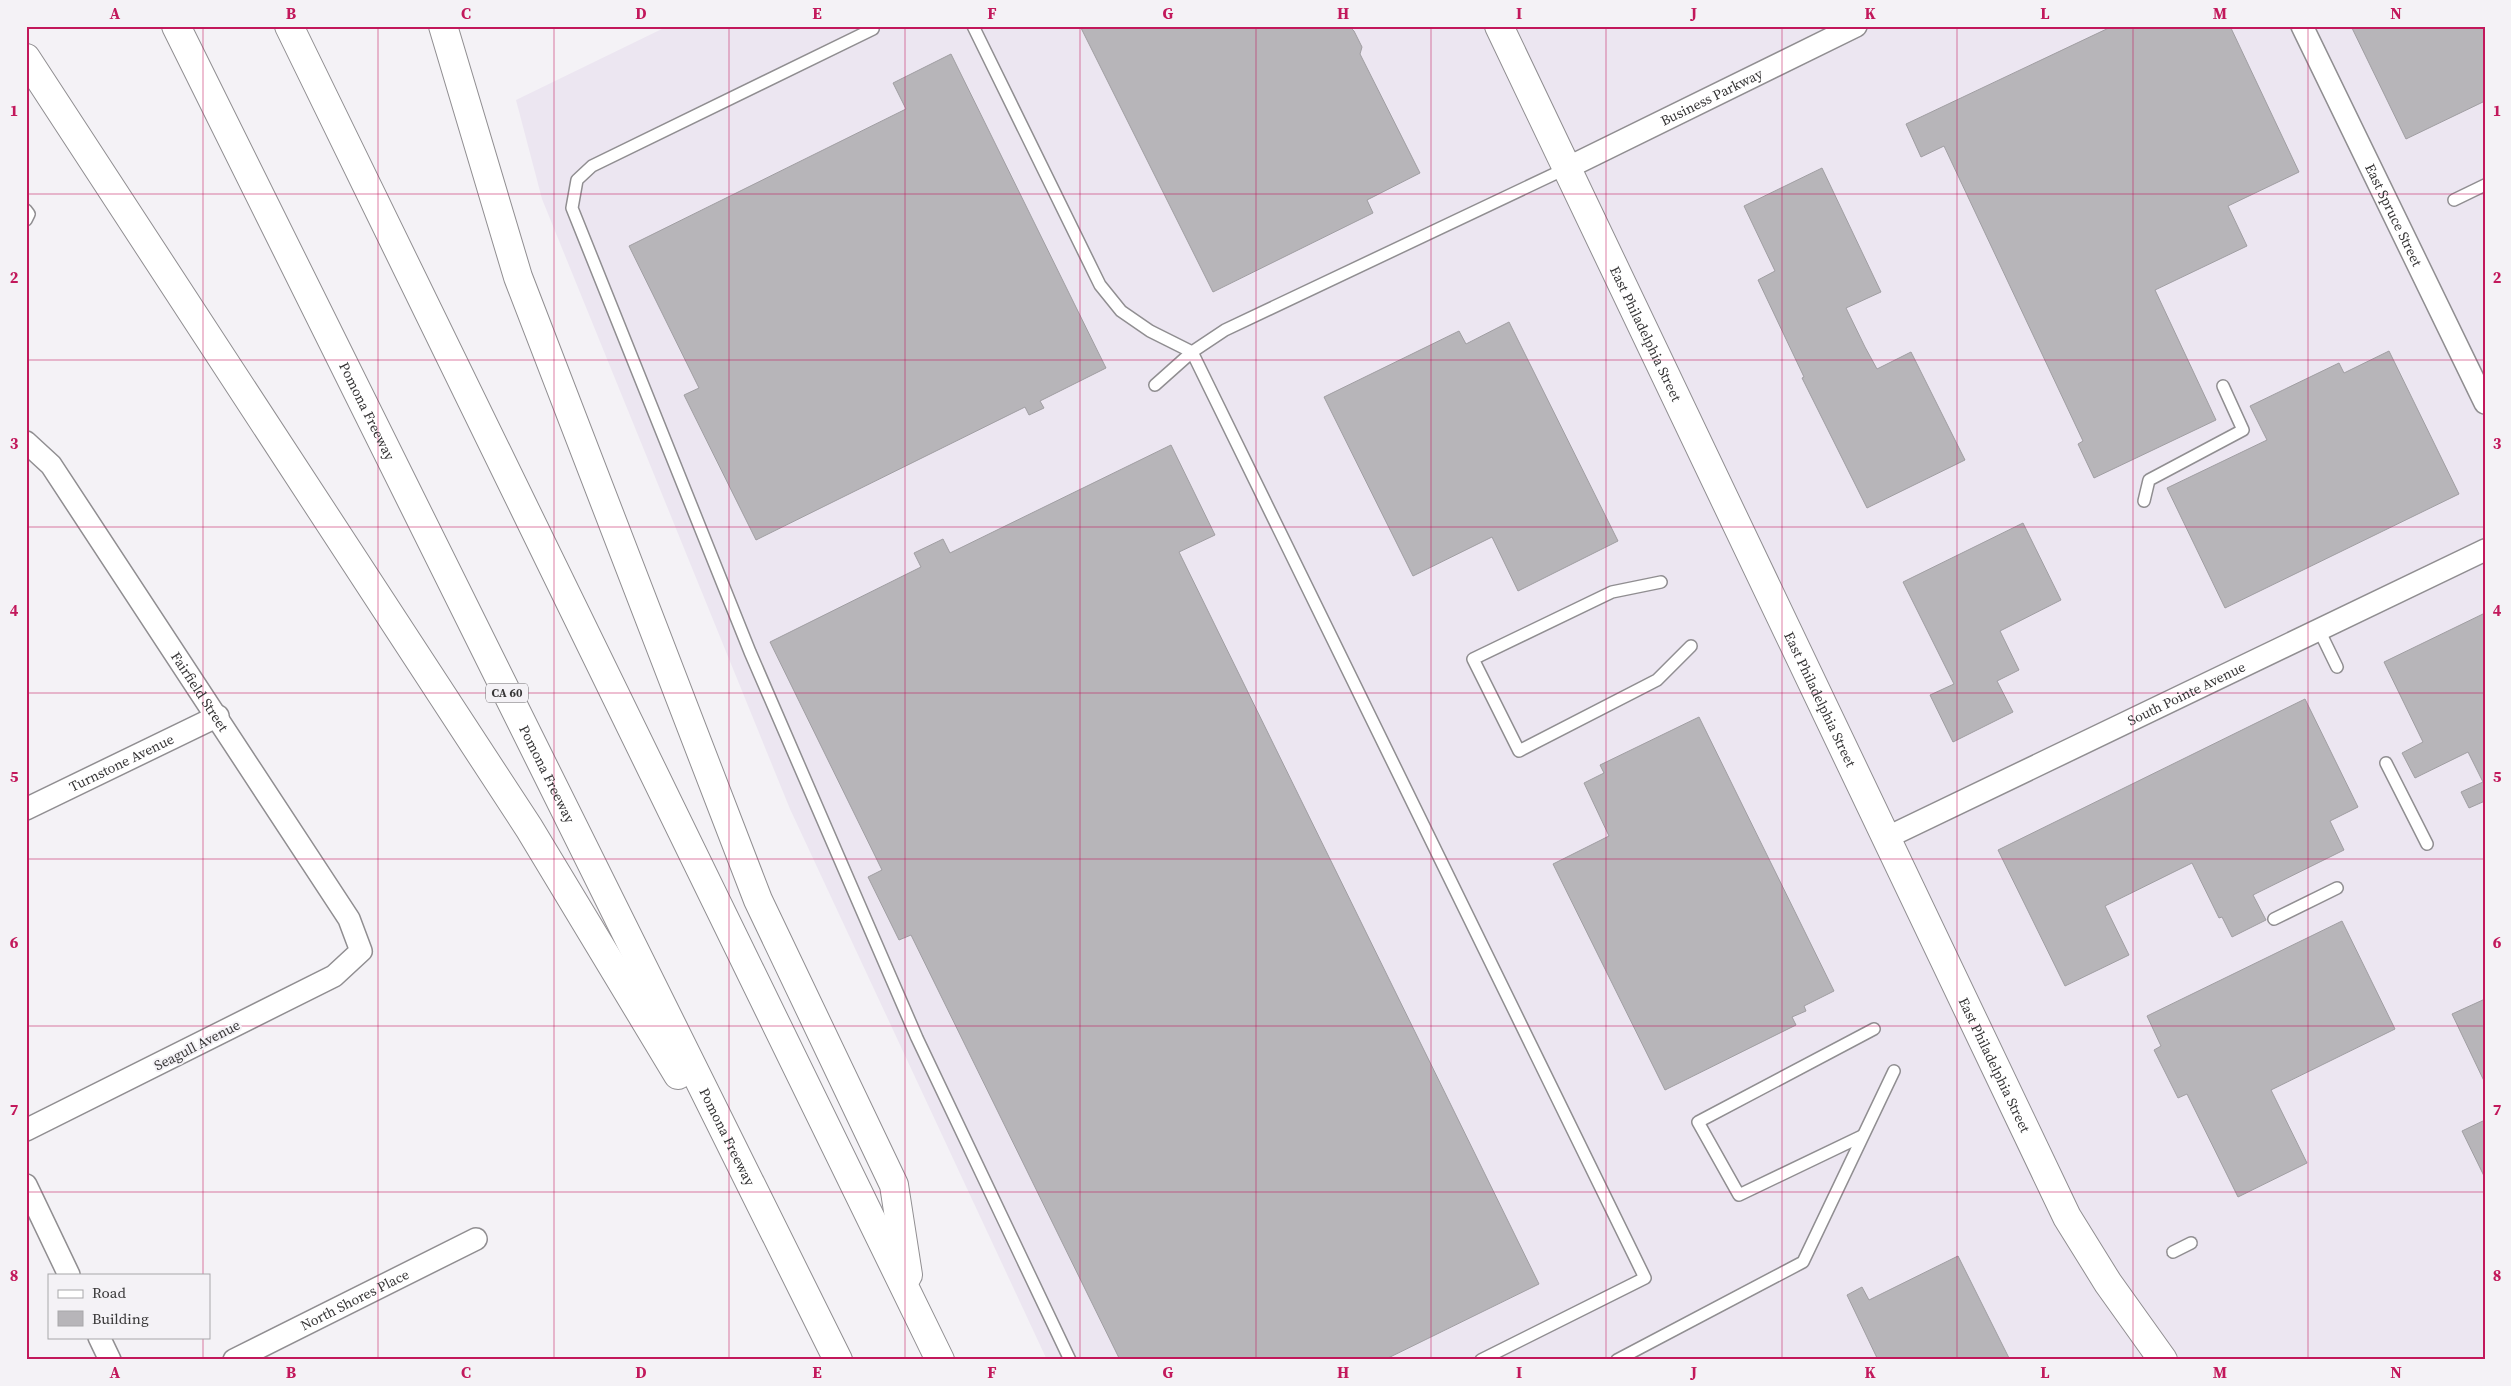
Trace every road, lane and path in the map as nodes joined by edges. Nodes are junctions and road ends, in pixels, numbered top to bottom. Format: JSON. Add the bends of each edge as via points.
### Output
{"nodes":[{"id":1,"x":176,"y":26,"type":"edge"},
{"id":2,"x":289,"y":26,"type":"edge"},
{"id":3,"x":442,"y":26,"type":"edge"},
{"id":4,"x":973,"y":26,"type":"edge"},
{"id":5,"x":1500,"y":26,"type":"edge"},
{"id":6,"x":1856,"y":26,"type":"edge"},
{"id":7,"x":2302,"y":26,"type":"edge"},
{"id":8,"x":873,"y":30,"type":"dead end"},
{"id":9,"x":26,"y":58,"type":"edge"},
{"id":10,"x":1567,"y":168,"type":"junction"},
{"id":11,"x":2485,"y":185,"type":"edge"},
{"id":12,"x":2454,"y":200,"type":"dead end"},
{"id":13,"x":26,"y":210,"type":"edge"},
{"id":14,"x":26,"y":220,"type":"edge"},
{"id":15,"x":1192,"y":352,"type":"junction"},
{"id":16,"x":1155,"y":385,"type":"dead end"},
{"id":17,"x":2223,"y":386,"type":"dead end"},
{"id":18,"x":2485,"y":403,"type":"edge"},
{"id":19,"x":26,"y":442,"type":"edge"},
{"id":20,"x":2144,"y":501,"type":"dead end"},
{"id":21,"x":2485,"y":550,"type":"edge"},
{"id":22,"x":1661,"y":582,"type":"dead end"},
{"id":23,"x":2318,"y":630,"type":"junction"},
{"id":24,"x":1691,"y":646,"type":"dead end"},
{"id":25,"x":2337,"y":667,"type":"dead end"},
{"id":26,"x":218,"y":716,"type":"junction"},
{"id":27,"x":2386,"y":763,"type":"dead end"},
{"id":28,"x":26,"y":809,"type":"edge"},
{"id":29,"x":1888,"y":837,"type":"junction"},
{"id":30,"x":2428,"y":844,"type":"dead end"},
{"id":31,"x":2337,"y":888,"type":"dead end"},
{"id":32,"x":2274,"y":919,"type":"dead end"},
{"id":33,"x":361,"y":951,"type":"joint"},
{"id":34,"x":1874,"y":1029,"type":"dead end"},
{"id":35,"x":1894,"y":1071,"type":"dead end"},
{"id":36,"x":26,"y":1130,"type":"edge"},
{"id":37,"x":1862,"y":1136,"type":"junction"},
{"id":38,"x":26,"y":1185,"type":"edge"},
{"id":39,"x":476,"y":1239,"type":"dead end"},
{"id":40,"x":778,"y":1239,"type":"junction"},
{"id":41,"x":2191,"y":1243,"type":"dead end"},
{"id":42,"x":2173,"y":1252,"type":"dead end"},
{"id":43,"x":69,"y":1274,"type":"edge"},
{"id":44,"x":913,"y":1304,"type":"junction"},
{"id":45,"x":99,"y":1338,"type":"edge"},
{"id":46,"x":110,"y":1360,"type":"edge"},
{"id":47,"x":234,"y":1360,"type":"edge"},
{"id":48,"x":838,"y":1360,"type":"edge"},
{"id":49,"x":940,"y":1360,"type":"edge"},
{"id":50,"x":1070,"y":1360,"type":"edge"},
{"id":51,"x":1481,"y":1360,"type":"edge"},
{"id":52,"x":1617,"y":1360,"type":"edge"},
{"id":53,"x":2163,"y":1360,"type":"edge"}],
"edges":[{"from":1,"to":40,"type":"main road","name":"Pomona Freeway","number":"CA 60"},
{"from":2,"to":44,"type":"main road"},
{"from":3,"to":44,"type":"main road","via":[[518,277],[751,882],[894,1186]]},
{"from":4,"to":15,"type":"lane","via":[[1100,285],[1121,312]]},
{"from":5,"to":10,"type":"main road","name":"East Philadelphia Street"},
{"from":6,"to":10,"type":"street","name":"Business Parkway"},
{"from":7,"to":18,"type":"street","name":"East Spruce Street"},
{"from":8,"to":50,"type":"lane","via":[[592,166],[577,180],[572,208],[769,697],[917,1038]]},
{"from":9,"to":40,"type":"main road","via":[[529,828]]},
{"from":10,"to":15,"type":"lane","via":[[1225,330]]},
{"from":10,"to":29,"type":"main road","name":"East Philadelphia Street"},
{"from":11,"to":12,"type":"lane"},
{"from":13,"to":14,"type":"lane","via":[[29,214]]},
{"from":15,"to":16,"type":"lane"},
{"from":15,"to":51,"type":"lane","via":[[1645,1278]]},
{"from":17,"to":20,"type":"lane","via":[[2243,430],[2149,480]]},
{"from":19,"to":26,"type":"street","name":"Fairfield Street","via":[[52,465]]},
{"from":21,"to":23,"type":"street","name":"South Pointe Avenue"},
{"from":22,"to":24,"type":"lane","via":[[1612,592],[1473,659],[1518,751],[1657,680]]},
{"from":23,"to":25,"type":"lane"},
{"from":23,"to":29,"type":"street","name":"South Pointe Avenue"},
{"from":26,"to":28,"type":"street","name":"Turnstone Avenue"},
{"from":26,"to":33,"type":"street","name":"Fairfield Street","via":[[349,919]]},
{"from":27,"to":30,"type":"lane"},
{"from":29,"to":53,"type":"main road","name":"East Philadelphia Street","via":[[2067,1217],[2108,1283]]},
{"from":31,"to":32,"type":"lane"},
{"from":33,"to":36,"type":"street","name":"Seagull Avenue","via":[[334,976]]},
{"from":34,"to":37,"type":"lane","via":[[1698,1122],[1739,1195]]},
{"from":35,"to":37,"type":"lane"},
{"from":37,"to":52,"type":"lane","via":[[1803,1262]]},
{"from":38,"to":43,"type":"street"},
{"from":39,"to":47,"type":"street","name":"North Shores Place"},
{"from":40,"to":48,"type":"main road","name":"Pomona Freeway","number":"CA 60"},
{"from":41,"to":42,"type":"lane"},
{"from":44,"to":49,"type":"main road"},
{"from":45,"to":46,"type":"street"}]}
